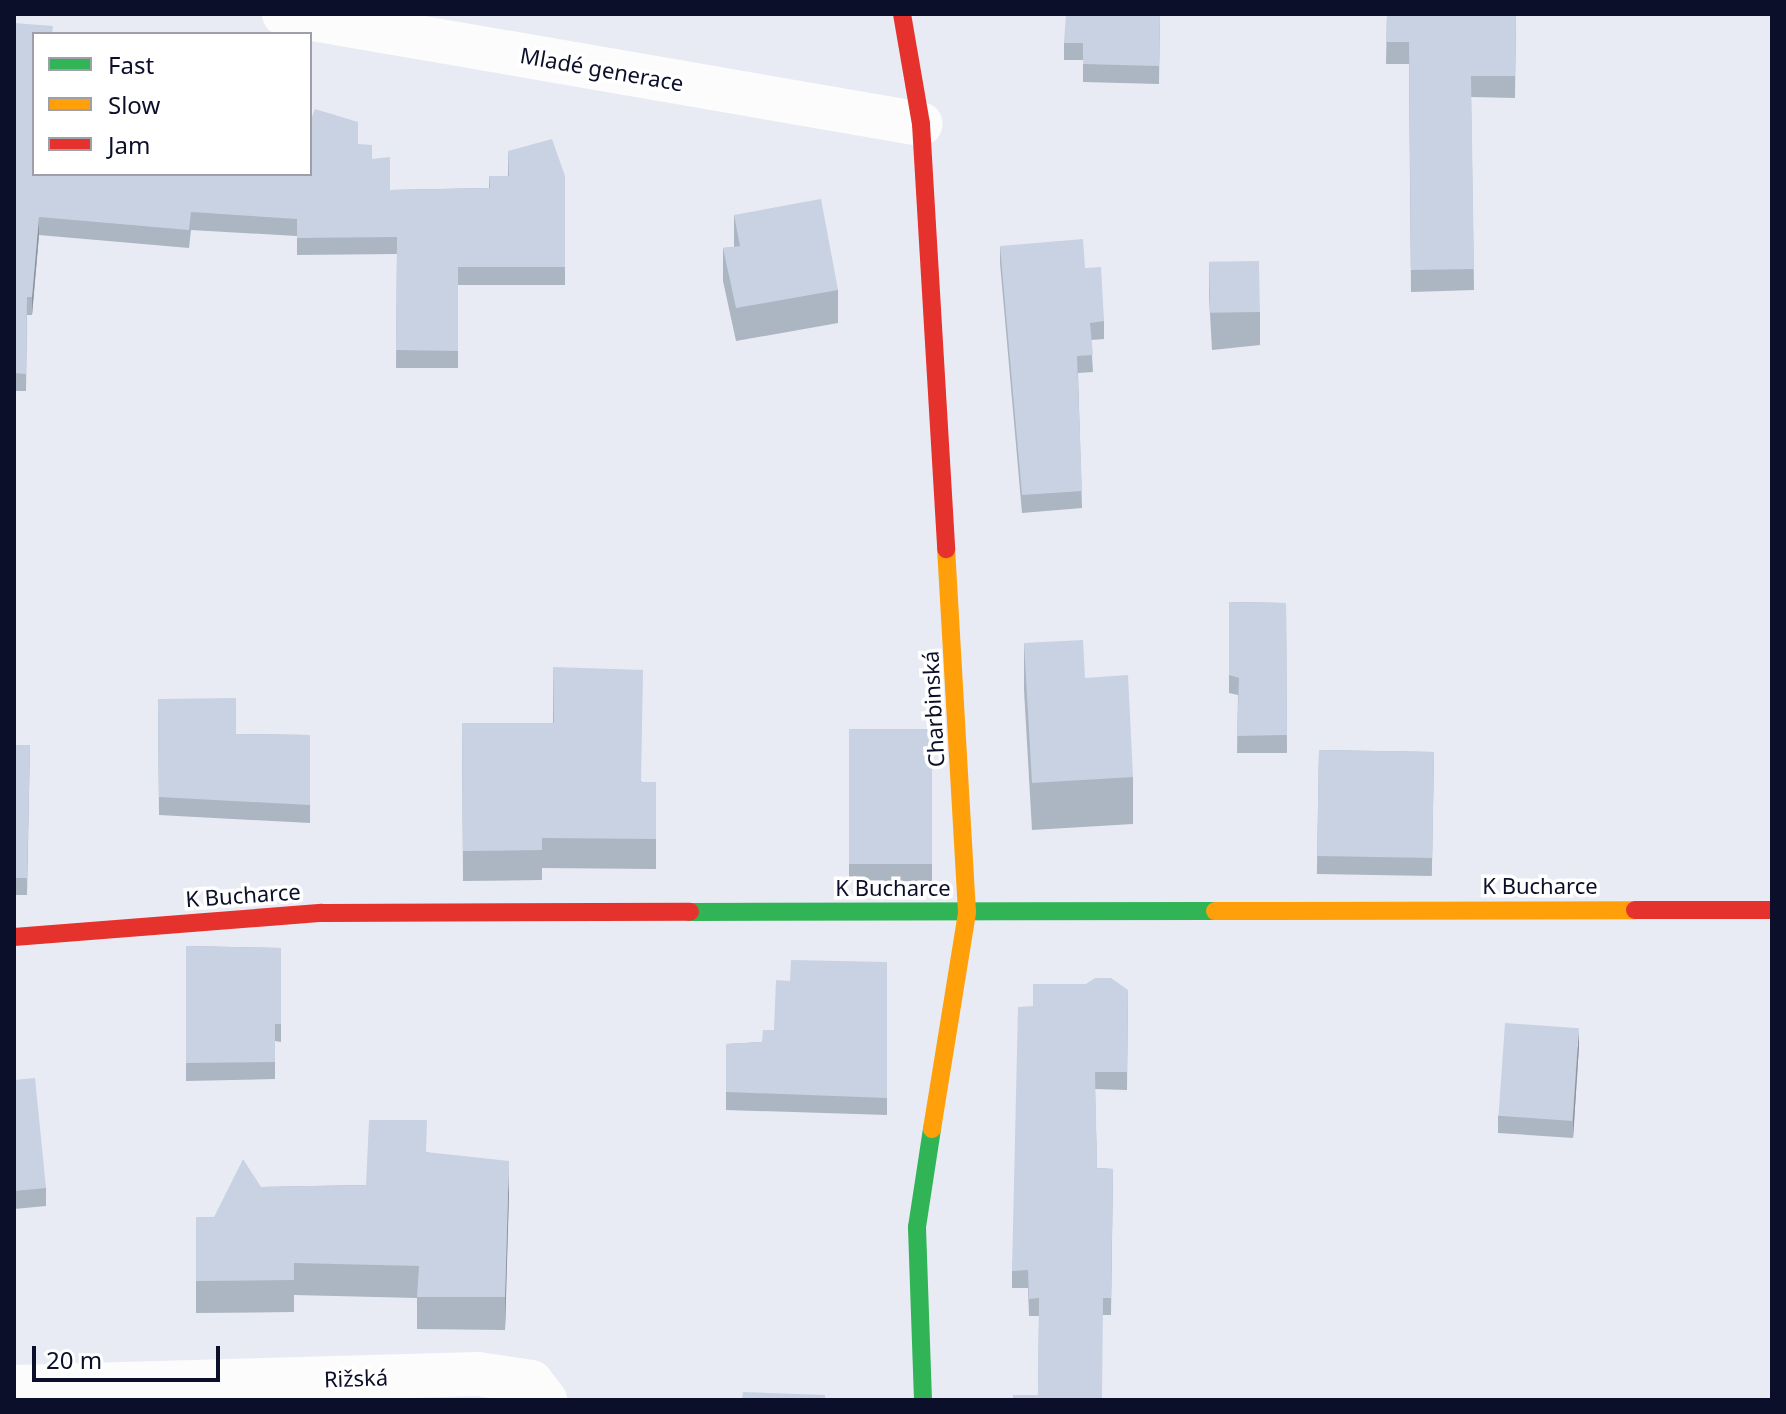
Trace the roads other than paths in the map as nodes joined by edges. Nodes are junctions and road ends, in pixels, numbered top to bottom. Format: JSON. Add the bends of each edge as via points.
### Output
{"nodes":[{"id":1,"x":284,"y":14,"type":"edge"},
{"id":2,"x":902,"y":14,"type":"edge"},
{"id":3,"x":921,"y":124,"type":"junction"},
{"id":4,"x":1772,"y":910,"type":"edge"},
{"id":5,"x":967,"y":912,"type":"junction"},
{"id":6,"x":14,"y":937,"type":"edge"},
{"id":7,"x":14,"y":1387,"type":"edge"},
{"id":8,"x":545,"y":1400,"type":"edge"},
{"id":9,"x":923,"y":1400,"type":"edge"}],
"edges":[{"from":1,"to":3,"type":"street","name":"Mladé generace"},
{"from":2,"to":3,"type":"street","name":"Charbinská"},
{"from":3,"to":5,"type":"street","name":"Charbinská"},
{"from":4,"to":5,"type":"street","name":"K Bucharce"},
{"from":5,"to":6,"type":"street","name":"K Bucharce","via":[[322,913]]},
{"from":5,"to":9,"type":"street","name":"Charbinská","via":[[917,1227]]},
{"from":7,"to":8,"type":"street","name":"Rižská","via":[[478,1374],[531,1382]]}]}
